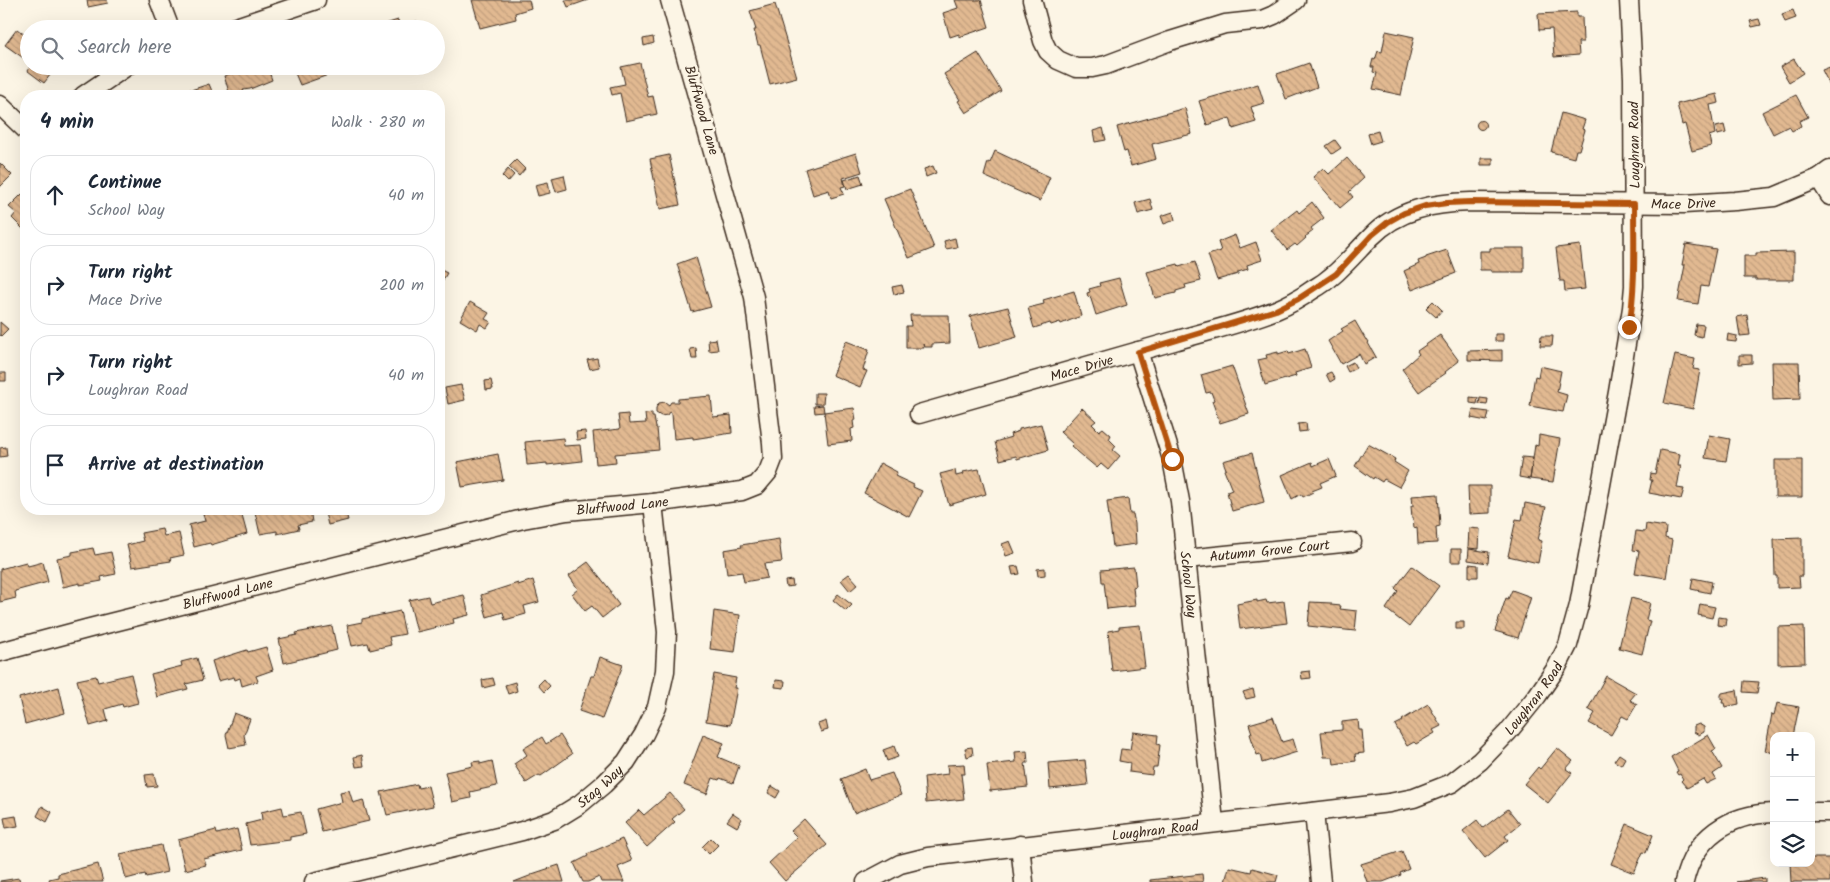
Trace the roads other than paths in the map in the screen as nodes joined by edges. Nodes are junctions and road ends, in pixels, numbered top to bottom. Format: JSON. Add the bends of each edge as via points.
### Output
{"nodes":[{"id":1,"x":159,"y":0,"type":"edge"},
{"id":2,"x":316,"y":0,"type":"edge"},
{"id":3,"x":670,"y":0,"type":"edge"},
{"id":4,"x":1032,"y":0,"type":"edge"},
{"id":5,"x":1296,"y":0,"type":"edge"},
{"id":6,"x":1629,"y":0,"type":"edge"},
{"id":7,"x":167,"y":20,"type":"edge"},
{"id":8,"x":257,"y":20,"type":"edge"},
{"id":9,"x":114,"y":75,"type":"edge"},
{"id":10,"x":92,"y":90,"type":"edge"},
{"id":11,"x":0,"y":105,"type":"edge"},
{"id":12,"x":20,"y":124,"type":"edge"},
{"id":13,"x":1824,"y":174,"type":"edge"},
{"id":14,"x":1830,"y":196,"type":"edge"},
{"id":15,"x":1634,"y":204,"type":"junction"},
{"id":16,"x":1138,"y":352,"type":"junction"},
{"id":17,"x":919,"y":414,"type":"dead end"},
{"id":18,"x":652,"y":503,"type":"junction"},
{"id":19,"x":1352,"y":542,"type":"dead end"},
{"id":20,"x":1186,"y":559,"type":"junction"},
{"id":21,"x":0,"y":652,"type":"edge"},
{"id":22,"x":1314,"y":812,"type":"junction"},
{"id":23,"x":1815,"y":812,"type":"edge"},
{"id":24,"x":1830,"y":812,"type":"edge"},
{"id":25,"x":1770,"y":813,"type":"edge"},
{"id":26,"x":1214,"y":822,"type":"junction"},
{"id":27,"x":1020,"y":845,"type":"junction"},
{"id":28,"x":339,"y":879,"type":"edge"},
{"id":29,"x":314,"y":882,"type":"edge"},
{"id":30,"x":866,"y":882,"type":"edge"},
{"id":31,"x":1024,"y":882,"type":"edge"},
{"id":32,"x":1321,"y":882,"type":"edge"},
{"id":33,"x":1684,"y":882,"type":"edge"}],
"edges":[{"from":1,"to":7,"type":"street"},
{"from":2,"to":8,"type":"street"},
{"from":3,"to":18,"type":"street","name":"Bluffwood Lane","via":[[754,296],[773,459],[768,472],[757,485],[742,491]]},
{"from":4,"to":5,"type":"street","via":[[1048,51],[1058,60],[1076,68],[1106,65],[1170,40],[1225,24],[1262,20]]},
{"from":6,"to":15,"type":"street","name":"Loughran Road"},
{"from":9,"to":10,"type":"street"},
{"from":11,"to":12,"type":"street"},
{"from":13,"to":14,"type":"street"},
{"from":13,"to":15,"type":"street","name":"Mace Drive","via":[[1774,197]]},
{"from":15,"to":16,"type":"street","name":"Mace Drive","via":[[1471,202],[1425,206],[1388,222],[1336,274],[1298,299],[1276,310]]},
{"from":15,"to":22,"type":"street","name":"Loughran Road","via":[[1632,308],[1579,605],[1568,645],[1537,696],[1508,732],[1452,783],[1414,798]]},
{"from":16,"to":17,"type":"street","name":"Mace Drive"},
{"from":16,"to":20,"type":"street","name":"School Way","via":[[1172,459]]},
{"from":18,"to":21,"type":"street","name":"Bluffwood Lane","via":[[567,511],[523,519]]},
{"from":18,"to":28,"type":"street","name":"Stag Way","via":[[667,632],[664,671],[657,707],[626,762],[580,804],[554,820]]},
{"from":19,"to":20,"type":"street","name":"Autumn Grove Court"},
{"from":20,"to":26,"type":"street","name":"School Way"},
{"from":22,"to":26,"type":"street","name":"Loughran Road"},
{"from":22,"to":32,"type":"street"},
{"from":23,"to":24,"type":"street"},
{"from":25,"to":33,"type":"street","via":[[1756,814],[1723,826],[1699,847]]},
{"from":26,"to":27,"type":"street","name":"Loughran Road"},
{"from":27,"to":30,"type":"street","name":"Loughran Road","via":[[928,857],[900,864]]},
{"from":27,"to":31,"type":"street"},
{"from":28,"to":29,"type":"street","name":"Stag Way"}]}
